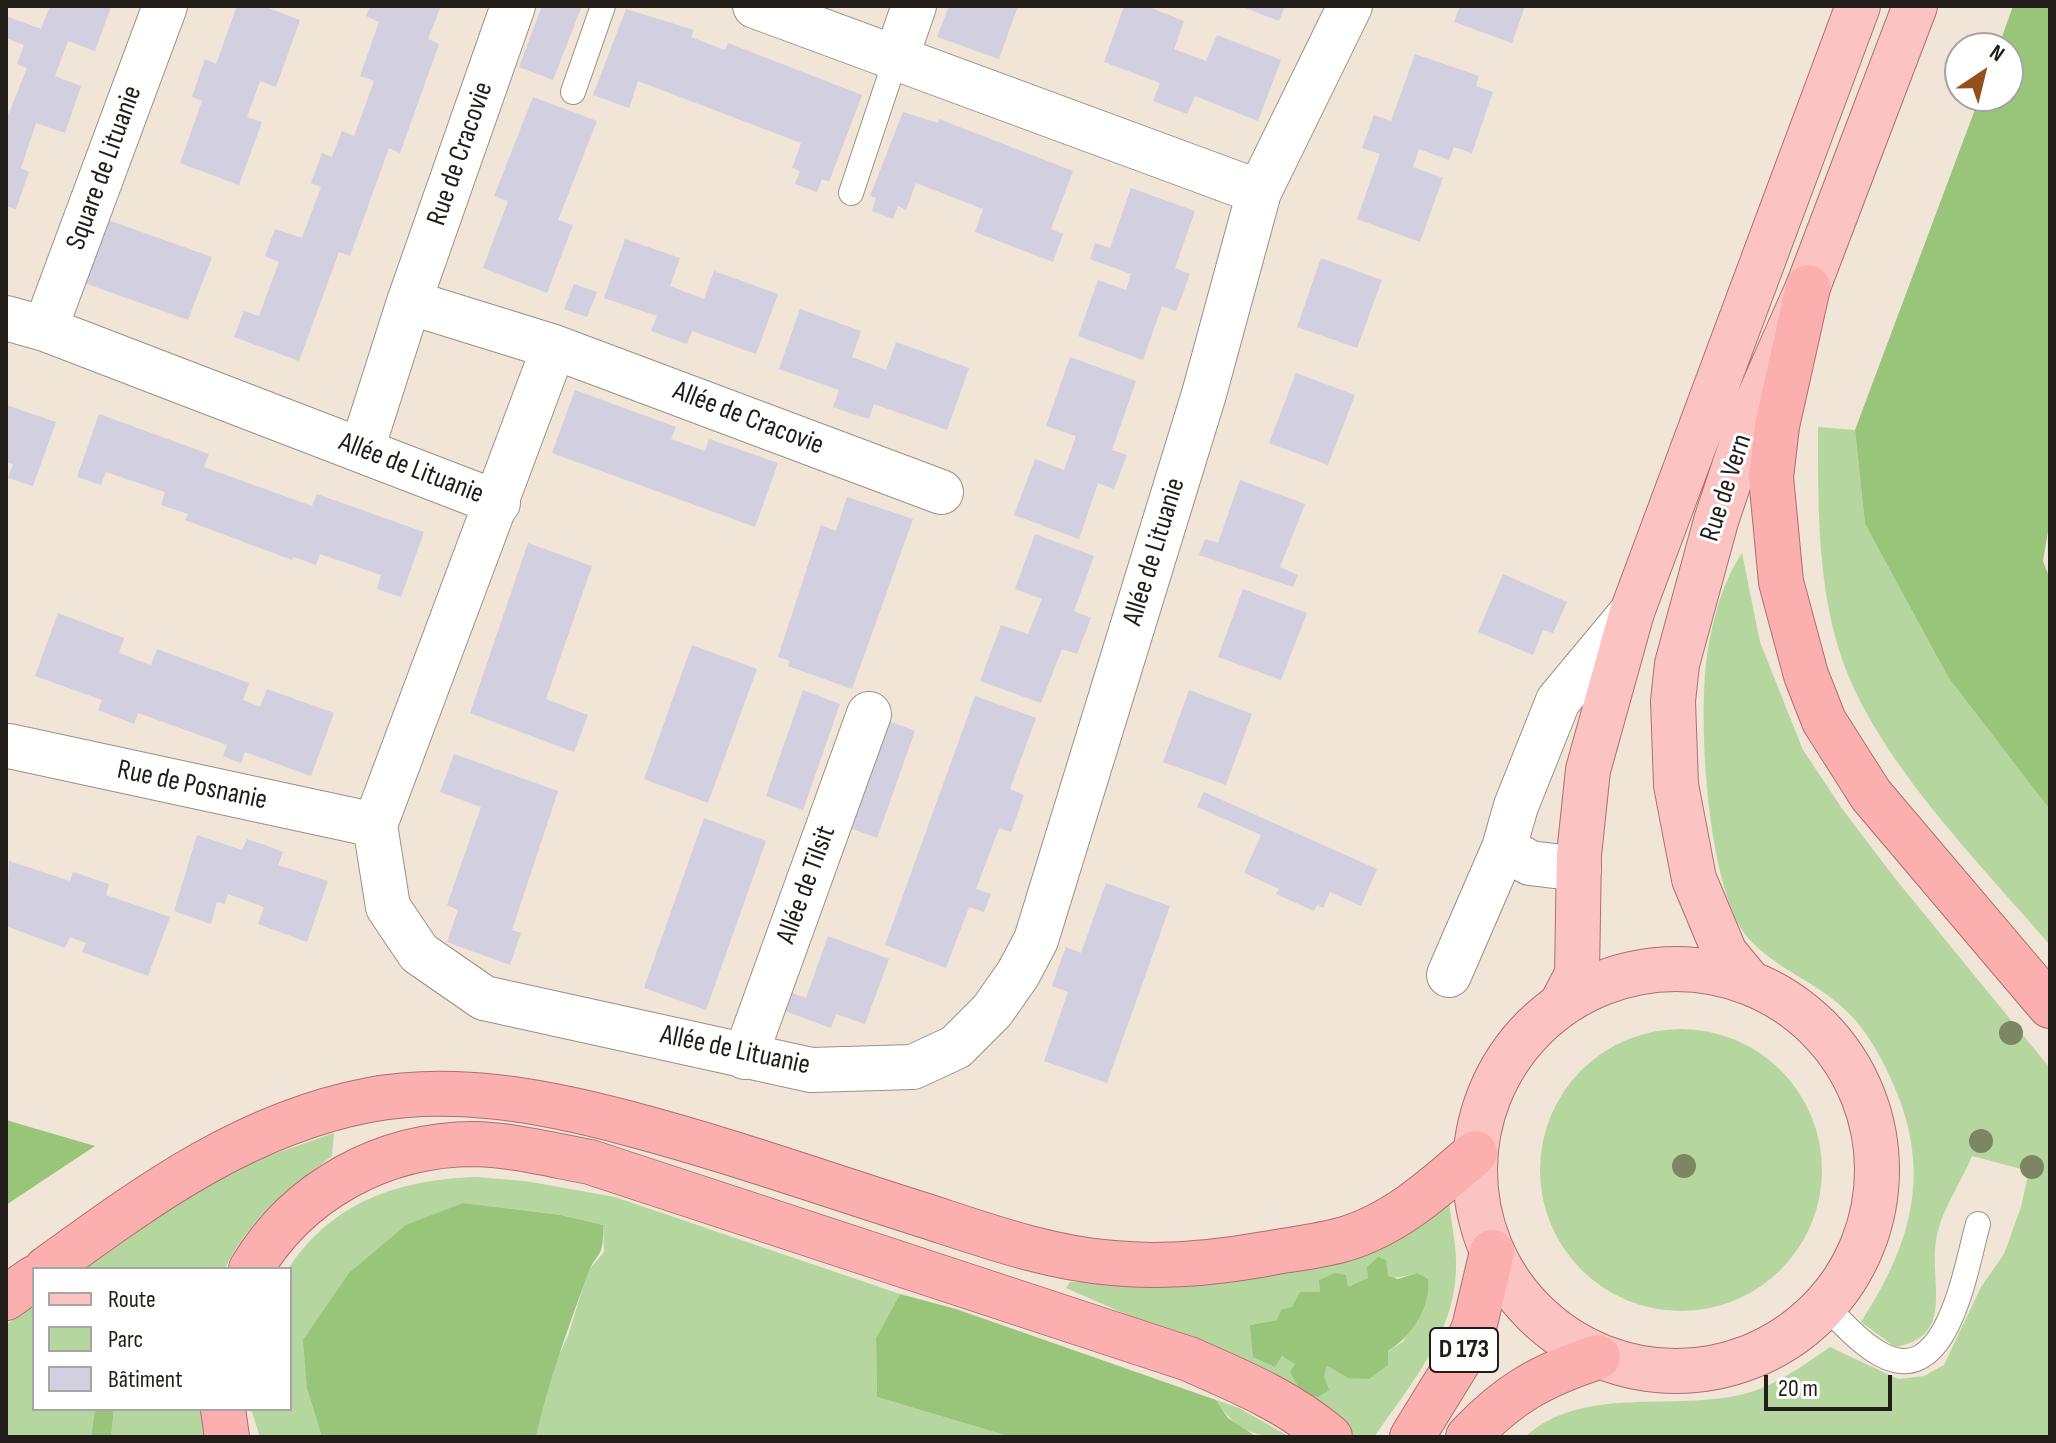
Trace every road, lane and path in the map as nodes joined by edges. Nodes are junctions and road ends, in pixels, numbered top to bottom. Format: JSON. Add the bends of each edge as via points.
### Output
{"nodes":[{"id":1,"x":165,"y":6,"type":"edge"},
{"id":2,"x":513,"y":6,"type":"edge"},
{"id":3,"x":603,"y":6,"type":"edge"},
{"id":4,"x":755,"y":6,"type":"edge"},
{"id":5,"x":914,"y":6,"type":"edge"},
{"id":6,"x":1350,"y":6,"type":"edge"},
{"id":7,"x":1858,"y":6,"type":"edge"},
{"id":8,"x":1915,"y":6,"type":"edge"},
{"id":9,"x":896,"y":58,"type":"junction"},
{"id":10,"x":573,"y":92,"type":"dead end"},
{"id":11,"x":1259,"y":192,"type":"junction"},
{"id":12,"x":851,"y":193,"type":"dead end"},
{"id":13,"x":1808,"y":287,"type":"junction"},
{"id":14,"x":409,"y":302,"type":"junction"},
{"id":15,"x":26,"y":323,"type":"edge"},
{"id":16,"x":554,"y":347,"type":"junction"},
{"id":17,"x":362,"y":449,"type":"junction"},
{"id":18,"x":941,"y":492,"type":"dead end"},
{"id":19,"x":498,"y":503,"type":"junction"},
{"id":20,"x":1632,"y":612,"type":"junction"},
{"id":21,"x":869,"y":714,"type":"dead end"},
{"id":22,"x":9,"y":746,"type":"dead end"},
{"id":23,"x":375,"y":825,"type":"junction"},
{"id":24,"x":1504,"y":848,"type":"junction"},
{"id":25,"x":1579,"y":869,"type":"junction"},
{"id":26,"x":1449,"y":975,"type":"dead end"},
{"id":27,"x":1749,"y":982,"type":"junction"},
{"id":28,"x":1562,"y":1003,"type":"junction"},
{"id":29,"x":2050,"y":1006,"type":"edge"},
{"id":30,"x":745,"y":1057,"type":"junction"},
{"id":31,"x":1475,"y":1153,"type":"junction"},
{"id":32,"x":1978,"y":1224,"type":"dead end"},
{"id":33,"x":1492,"y":1252,"type":"junction"},
{"id":34,"x":49,"y":1267,"type":"edge"},
{"id":35,"x":252,"y":1267,"type":"edge"},
{"id":36,"x":32,"y":1279,"type":"edge"},
{"id":37,"x":6,"y":1298,"type":"edge"},
{"id":38,"x":1826,"y":1307,"type":"junction"},
{"id":39,"x":1598,"y":1357,"type":"junction"},
{"id":40,"x":223,"y":1411,"type":"edge"},
{"id":41,"x":227,"y":1437,"type":"edge"},
{"id":42,"x":1330,"y":1437,"type":"edge"},
{"id":43,"x":1412,"y":1437,"type":"edge"},
{"id":44,"x":1468,"y":1437,"type":"edge"}],
"edges":[{"from":1,"to":15,"type":"street","name":"Square de Lituanie"},
{"from":2,"to":14,"type":"street","name":"Rue de Cracovie"},
{"from":3,"to":10,"type":"lane"},
{"from":4,"to":9,"type":"street"},
{"from":5,"to":9,"type":"street"},
{"from":6,"to":11,"type":"street","name":"Allée de Lituanie"},
{"from":7,"to":20,"type":"main road","name":"Rue de Vern"},
{"from":8,"to":13,"type":"main road","name":"Rue de Vern"},
{"from":9,"to":11,"type":"street"},
{"from":9,"to":12,"type":"lane"},
{"from":11,"to":30,"type":"street","name":"Allée de Lituanie","via":[[1204,394],[1041,925],[1018,974],[992,1011],[956,1047],[913,1067],[811,1070]]},
{"from":13,"to":27,"type":"main road","name":"Rue de Vern","via":[[1751,416],[1721,506],[1685,628],[1673,701],[1676,785],[1694,879],[1725,953]]},
{"from":13,"to":29,"type":"highway","via":[[1771,477],[1781,582],[1806,675],[1824,721],[1871,795]]},
{"from":14,"to":16,"type":"street","name":"Allée de Cracovie"},
{"from":14,"to":17,"type":"street","name":"Rue de Cracovie"},
{"from":15,"to":17,"type":"street","name":"Allée de Lituanie"},
{"from":16,"to":18,"type":"street","name":"Allée de Cracovie"},
{"from":16,"to":19,"type":"street"},
{"from":17,"to":19,"type":"street","name":"Allée de Lituanie"},
{"from":19,"to":23,"type":"street","name":"Allée de Lituanie"},
{"from":20,"to":24,"type":"street","name":"Rue de Vern","via":[[1558,701]]},
{"from":20,"to":25,"type":"main road","name":"Rue de Vern","via":[[1588,770]]},
{"from":21,"to":30,"type":"street","name":"Allée de Tilsit"},
{"from":22,"to":23,"type":"street","name":"Rue de Posnanie"},
{"from":23,"to":30,"type":"street","name":"Allée de Lituanie","via":[[388,907],[419,953],[484,998]]},
{"from":24,"to":25,"type":"street","via":[[1530,863]]},
{"from":24,"to":26,"type":"street","name":"Rue de Vern"},
{"from":25,"to":28,"type":"main road","name":"Rue de Vern","via":[[1577,974]]},
{"from":27,"to":28,"type":"main road","via":[[1702,970],[1653,969],[1606,981]]},
{"from":27,"to":38,"type":"main road","via":[[1792,1005],[1829,1038],[1856,1078],[1873,1124],[1878,1173],[1872,1221],[1854,1267]]},
{"from":28,"to":31,"type":"main road","via":[[1528,1032],[1501,1068],[1483,1109]]},
{"from":31,"to":33,"type":"main road","via":[[1477,1204]]},
{"from":31,"to":34,"type":"highway","via":[[1421,1199],[1342,1240],[1212,1263],[1112,1263],[1002,1241],[675,1136],[556,1104],[457,1095],[372,1100],[294,1119],[224,1149]]},
{"from":32,"to":38,"type":"lane","via":[[1950,1318],[1938,1342],[1921,1359],[1902,1362],[1881,1355]]},
{"from":33,"to":39,"type":"main road","via":[[1518,1295],[1554,1331]]},
{"from":33,"to":43,"type":"highway","number":"D 173","via":[[1474,1328]]},
{"from":35,"to":42,"type":"highway","via":[[285,1221],[333,1184],[380,1159],[435,1146],[524,1150],[590,1162],[1189,1359],[1305,1415]]},
{"from":36,"to":37,"type":"highway"},
{"from":38,"to":39,"type":"main road","via":[[1788,1339],[1744,1361],[1696,1372],[1646,1370]]},
{"from":39,"to":44,"type":"highway","number":"D 173","via":[[1537,1379],[1498,1405]]},
{"from":40,"to":41,"type":"highway"}]}
